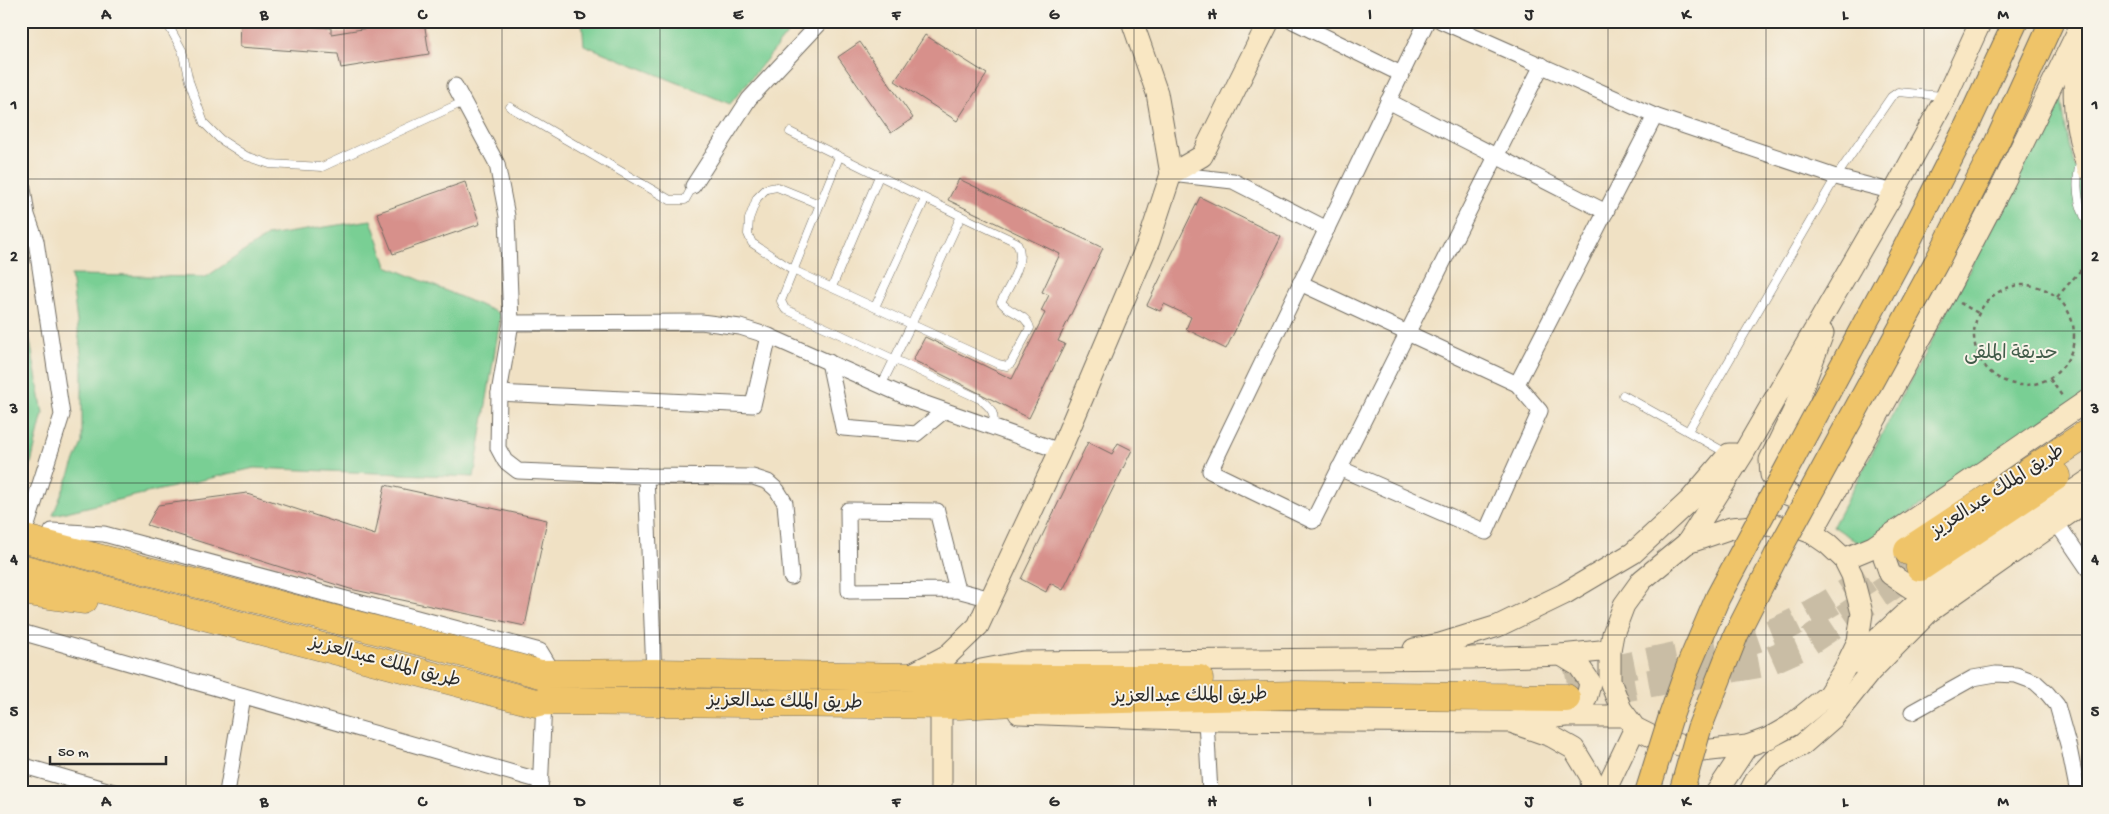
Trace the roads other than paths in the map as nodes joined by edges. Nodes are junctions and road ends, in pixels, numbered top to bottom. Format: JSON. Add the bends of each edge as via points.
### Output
{"nodes":[{"id":1,"x":166,"y":21,"type":"edge"},
{"id":2,"x":822,"y":21,"type":"edge"},
{"id":3,"x":1132,"y":21,"type":"edge"},
{"id":4,"x":1270,"y":21,"type":"edge"},
{"id":5,"x":1293,"y":21,"type":"edge"},
{"id":6,"x":1441,"y":21,"type":"edge"},
{"id":7,"x":1981,"y":21,"type":"edge"},
{"id":8,"x":2016,"y":21,"type":"edge"},
{"id":9,"x":2052,"y":21,"type":"edge"},
{"id":10,"x":1420,"y":23,"type":"edge"},
{"id":11,"x":2083,"y":31,"type":"edge"},
{"id":12,"x":1542,"y":65,"type":"junction"},
{"id":13,"x":1401,"y":74,"type":"junction"},
{"id":14,"x":455,"y":86,"type":"dead end"},
{"id":15,"x":1946,"y":97,"type":"junction"},
{"id":16,"x":1388,"y":101,"type":"junction"},
{"id":17,"x":463,"y":102,"type":"junction"},
{"id":18,"x":510,"y":107,"type":"dead end"},
{"id":19,"x":1656,"y":116,"type":"junction"},
{"id":20,"x":790,"y":132,"type":"dead end"},
{"id":21,"x":1496,"y":156,"type":"junction"},
{"id":22,"x":840,"y":157,"type":"junction"},
{"id":23,"x":2085,"y":162,"type":"edge"},
{"id":24,"x":1171,"y":174,"type":"junction"},
{"id":25,"x":21,"y":175,"type":"edge"},
{"id":26,"x":879,"y":176,"type":"junction"},
{"id":27,"x":1836,"y":177,"type":"junction"},
{"id":28,"x":693,"y":186,"type":"joint"},
{"id":29,"x":1894,"y":192,"type":"junction"},
{"id":30,"x":925,"y":199,"type":"junction"},
{"id":31,"x":819,"y":204,"type":"junction"},
{"id":32,"x":1606,"y":212,"type":"junction"},
{"id":33,"x":961,"y":216,"type":"junction"},
{"id":34,"x":2088,"y":224,"type":"edge"},
{"id":35,"x":1327,"y":229,"type":"junction"},
{"id":36,"x":793,"y":270,"type":"junction"},
{"id":37,"x":1843,"y":279,"type":"junction"},
{"id":38,"x":1300,"y":283,"type":"junction"},
{"id":39,"x":832,"y":288,"type":"junction"},
{"id":40,"x":875,"y":307,"type":"junction"},
{"id":41,"x":511,"y":323,"type":"junction"},
{"id":42,"x":912,"y":323,"type":"junction"},
{"id":43,"x":1407,"y":333,"type":"junction"},
{"id":44,"x":769,"y":336,"type":"junction"},
{"id":45,"x":894,"y":359,"type":"junction"},
{"id":46,"x":829,"y":362,"type":"junction"},
{"id":47,"x":1895,"y":383,"type":"junction"},
{"id":48,"x":1517,"y":384,"type":"junction"},
{"id":49,"x":881,"y":386,"type":"junction"},
{"id":50,"x":500,"y":393,"type":"junction"},
{"id":51,"x":1623,"y":395,"type":"dead end"},
{"id":52,"x":2080,"y":405,"type":"edge"},
{"id":53,"x":944,"y":410,"type":"junction"},
{"id":54,"x":993,"y":427,"type":"junction"},
{"id":55,"x":1688,"y":431,"type":"junction"},
{"id":56,"x":2088,"y":433,"type":"edge"},
{"id":57,"x":1060,"y":451,"type":"junction"},
{"id":58,"x":1736,"y":454,"type":"junction"},
{"id":59,"x":2088,"y":456,"type":"edge"},
{"id":60,"x":1339,"y":468,"type":"junction"},
{"id":61,"x":646,"y":476,"type":"junction"},
{"id":62,"x":2088,"y":480,"type":"edge"},
{"id":63,"x":2088,"y":500,"type":"edge"},
{"id":64,"x":2056,"y":522,"type":"junction"},
{"id":65,"x":30,"y":528,"type":"edge"},
{"id":66,"x":1812,"y":534,"type":"junction"},
{"id":67,"x":1687,"y":543,"type":"junction"},
{"id":68,"x":1917,"y":556,"type":"junction"},
{"id":69,"x":1844,"y":559,"type":"junction"},
{"id":70,"x":21,"y":568,"type":"edge"},
{"id":71,"x":2088,"y":569,"type":"edge"},
{"id":72,"x":791,"y":577,"type":"dead end"},
{"id":73,"x":957,"y":590,"type":"junction"},
{"id":74,"x":21,"y":591,"type":"edge"},
{"id":75,"x":991,"y":599,"type":"junction"},
{"id":76,"x":205,"y":616,"type":"junction"},
{"id":77,"x":21,"y":632,"type":"edge"},
{"id":78,"x":1610,"y":650,"type":"junction"},
{"id":79,"x":1370,"y":659,"type":"junction"},
{"id":80,"x":1844,"y":670,"type":"junction"},
{"id":81,"x":654,"y":673,"type":"junction"},
{"id":82,"x":554,"y":674,"type":"junction"},
{"id":83,"x":908,"y":676,"type":"junction"},
{"id":84,"x":943,"y":676,"type":"junction"},
{"id":85,"x":1564,"y":687,"type":"junction"},
{"id":86,"x":242,"y":696,"type":"junction"},
{"id":87,"x":544,"y":701,"type":"junction"},
{"id":88,"x":951,"y":705,"type":"junction"},
{"id":89,"x":1912,"y":712,"type":"dead end"},
{"id":90,"x":1206,"y":720,"type":"junction"},
{"id":91,"x":1511,"y":722,"type":"junction"},
{"id":92,"x":1630,"y":722,"type":"junction"},
{"id":93,"x":1747,"y":746,"type":"junction"},
{"id":94,"x":21,"y":765,"type":"edge"},
{"id":95,"x":541,"y":787,"type":"edge"},
{"id":96,"x":87,"y":788,"type":"edge"},
{"id":97,"x":116,"y":793,"type":"edge"},
{"id":98,"x":227,"y":793,"type":"edge"},
{"id":99,"x":941,"y":793,"type":"edge"},
{"id":100,"x":1210,"y":793,"type":"edge"},
{"id":101,"x":1592,"y":793,"type":"edge"},
{"id":102,"x":1604,"y":793,"type":"edge"},
{"id":103,"x":1647,"y":793,"type":"edge"},
{"id":104,"x":1681,"y":793,"type":"edge"},
{"id":105,"x":1716,"y":793,"type":"edge"},
{"id":106,"x":1749,"y":793,"type":"edge"},
{"id":107,"x":2078,"y":793,"type":"edge"}],
"edges":[{"from":1,"to":17,"type":"lane","via":[[182,50],[204,123],[220,139],[246,156],[270,164],[322,167]]},
{"from":2,"to":28,"type":"street","via":[[749,99]]},
{"from":3,"to":24,"type":"main road","via":[[1157,93]]},
{"from":4,"to":24,"type":"main road","via":[[1202,156]]},
{"from":5,"to":13,"type":"street"},
{"from":6,"to":12,"type":"street"},
{"from":7,"to":15,"type":"main road"},
{"from":8,"to":103,"type":"main road","bridge":true,"via":[[1900,258],[1718,597],[1670,716]]},
{"from":9,"to":104,"type":"main road","bridge":true,"via":[[1997,142],[1938,259],[1736,635],[1699,730]]},
{"from":10,"to":13,"type":"street"},
{"from":11,"to":23,"type":"main road","via":[[2072,83],[2078,140]]},
{"from":11,"to":47,"type":"main road","via":[[1945,295]]},
{"from":12,"to":19,"type":"street"},
{"from":12,"to":21,"type":"street"},
{"from":13,"to":16,"type":"street"},
{"from":14,"to":17,"type":"street"},
{"from":15,"to":27,"type":"lane","via":[[1898,92],[1891,97]]},
{"from":15,"to":29,"type":"main road"},
{"from":16,"to":21,"type":"street"},
{"from":16,"to":35,"type":"street"},
{"from":17,"to":41,"type":"street","via":[[497,164],[507,216]]},
{"from":18,"to":28,"type":"lane","via":[[670,200],[685,200]]},
{"from":19,"to":27,"type":"street"},
{"from":19,"to":32,"type":"street"},
{"from":20,"to":22,"type":"lane"},
{"from":21,"to":32,"type":"street"},
{"from":21,"to":43,"type":"street"},
{"from":22,"to":26,"type":"lane"},
{"from":22,"to":31,"type":"lane"},
{"from":23,"to":34,"type":"lane","via":[[2076,177],[2077,193]]},
{"from":24,"to":35,"type":"street","via":[[1233,181]]},
{"from":24,"to":57,"type":"main road","via":[[1149,241]]},
{"from":25,"to":65,"type":"street","via":[[27,215],[36,241],[62,416]]},
{"from":26,"to":30,"type":"lane"},
{"from":26,"to":39,"type":"lane"},
{"from":27,"to":29,"type":"street"},
{"from":27,"to":55,"type":"lane"},
{"from":29,"to":37,"type":"main road"},
{"from":30,"to":33,"type":"lane"},
{"from":30,"to":40,"type":"lane"},
{"from":31,"to":36,"type":"lane"},
{"from":31,"to":36,"type":"lane","via":[[777,187],[766,189],[757,198],[748,234],[752,243]]},
{"from":32,"to":48,"type":"street"},
{"from":33,"to":42,"type":"lane"},
{"from":33,"to":42,"type":"lane","via":[[1016,242],[1020,248],[1021,256],[1002,302],[1006,308],[1029,321],[1030,328],[1007,366]]},
{"from":35,"to":38,"type":"street"},
{"from":36,"to":39,"type":"lane"},
{"from":36,"to":45,"type":"lane","via":[[781,301],[785,308]]},
{"from":37,"to":47,"type":"main road","via":[[1795,408],[1770,460],[1771,475],[1789,495],[1811,503],[1836,478]]},
{"from":37,"to":58,"type":"main road"},
{"from":38,"to":43,"type":"street"},
{"from":38,"to":60,"type":"street","via":[[1210,471],[1313,521]]},
{"from":39,"to":40,"type":"lane"},
{"from":40,"to":42,"type":"lane"},
{"from":41,"to":44,"type":"street","via":[[701,322],[740,326]]},
{"from":41,"to":50,"type":"street"},
{"from":42,"to":45,"type":"lane"},
{"from":43,"to":48,"type":"street"},
{"from":43,"to":60,"type":"street"},
{"from":44,"to":46,"type":"street"},
{"from":44,"to":50,"type":"street","via":[[753,405]]},
{"from":45,"to":49,"type":"lane"},
{"from":45,"to":54,"type":"lane","via":[[980,398],[992,408]]},
{"from":46,"to":49,"type":"street"},
{"from":46,"to":53,"type":"street","via":[[843,428],[916,434]]},
{"from":47,"to":66,"type":"main road"},
{"from":48,"to":60,"type":"street","via":[[1540,411],[1486,532]]},
{"from":49,"to":53,"type":"street"},
{"from":50,"to":61,"type":"street","via":[[498,448],[505,461],[518,471]]},
{"from":51,"to":55,"type":"lane"},
{"from":52,"to":68,"type":"main road"},
{"from":53,"to":54,"type":"street"},
{"from":54,"to":57,"type":"street"},
{"from":55,"to":58,"type":"lane"},
{"from":56,"to":68,"type":"highway","name":"طريق الملك عبدالعزيز"},
{"from":57,"to":75,"type":"main road"},
{"from":58,"to":67,"type":"main road"},
{"from":58,"to":79,"type":"main road","via":[[1633,554],[1564,594],[1498,626],[1440,644]]},
{"from":59,"to":68,"type":"highway","name":"طريق الملك عبدالعزيز"},
{"from":61,"to":72,"type":"street","via":[[753,477],[768,482],[785,503]]},
{"from":61,"to":81,"type":"street"},
{"from":62,"to":68,"type":"main road"},
{"from":63,"to":64,"type":"main road"},
{"from":64,"to":71,"type":"street"},
{"from":64,"to":106,"type":"main road","via":[[1930,611],[1870,672],[1834,717],[1802,745],[1775,759],[1757,778]]},
{"from":65,"to":82,"type":"highway","name":"طريق الملك عبدالعزيز","via":[[213,588],[540,674]]},
{"from":65,"to":82,"type":"street","via":[[104,534],[540,652]]},
{"from":66,"to":67,"type":"main road","via":[[1796,528],[1766,525],[1730,528]]},
{"from":66,"to":69,"type":"main road"},
{"from":67,"to":78,"type":"main road","via":[[1642,580],[1624,606],[1612,634]]},
{"from":68,"to":69,"type":"main road","via":[[1873,547]]},
{"from":68,"to":80,"type":"main road"},
{"from":69,"to":80,"type":"main road","via":[[1852,575],[1862,613],[1858,641]]},
{"from":70,"to":76,"type":"highway","name":"طريق الملك عبدالعزيز"},
{"from":73,"to":73,"type":"street","via":[[937,510],[848,510],[848,591]]},
{"from":73,"to":75,"type":"street"},
{"from":74,"to":76,"type":"highway"},
{"from":75,"to":83,"type":"main road","via":[[978,626],[948,655]]},
{"from":76,"to":87,"type":"highway","name":"طريق الملك عبدالعزيز","via":[[536,703]]},
{"from":77,"to":86,"type":"street"},
{"from":78,"to":85,"type":"main road"},
{"from":78,"to":92,"type":"main road","via":[[1610,681]]},
{"from":79,"to":84,"type":"main road","via":[[1023,662]]},
{"from":79,"to":85,"type":"main road"},
{"from":80,"to":93,"type":"main road","via":[[1828,695],[1790,726]]},
{"from":81,"to":82,"type":"highway","name":"طريق الملك عبدالعزيز"},
{"from":81,"to":83,"type":"highway","name":"طريق الملك عبدالعزيز"},
{"from":83,"to":84,"type":"highway","name":"طريق الملك عبدالعزيز"},
{"from":84,"to":85,"type":"highway","name":"طريق الملك عبدالعزيز"},
{"from":85,"to":88,"type":"highway","name":"طريق الملك عبدالعزيز"},
{"from":85,"to":91,"type":"main road"},
{"from":85,"to":92,"type":"main road"},
{"from":86,"to":95,"type":"street"},
{"from":86,"to":98,"type":"street"},
{"from":87,"to":88,"type":"highway","name":"طريق الملك عبدالعزيز"},
{"from":87,"to":95,"type":"street"},
{"from":88,"to":90,"type":"main road","via":[[1019,713]]},
{"from":88,"to":99,"type":"main road"},
{"from":89,"to":107,"type":"street","via":[[1973,678],[2016,675],[2035,682],[2057,705]]},
{"from":90,"to":91,"type":"main road"},
{"from":90,"to":100,"type":"street"},
{"from":91,"to":101,"type":"main road","via":[[1551,736],[1574,749],[1591,777]]},
{"from":92,"to":93,"type":"main road","via":[[1657,739],[1702,751]]},
{"from":92,"to":102,"type":"main road"},
{"from":93,"to":105,"type":"main road"},
{"from":94,"to":96,"type":"street"},
{"from":96,"to":97,"type":"street"}]}
